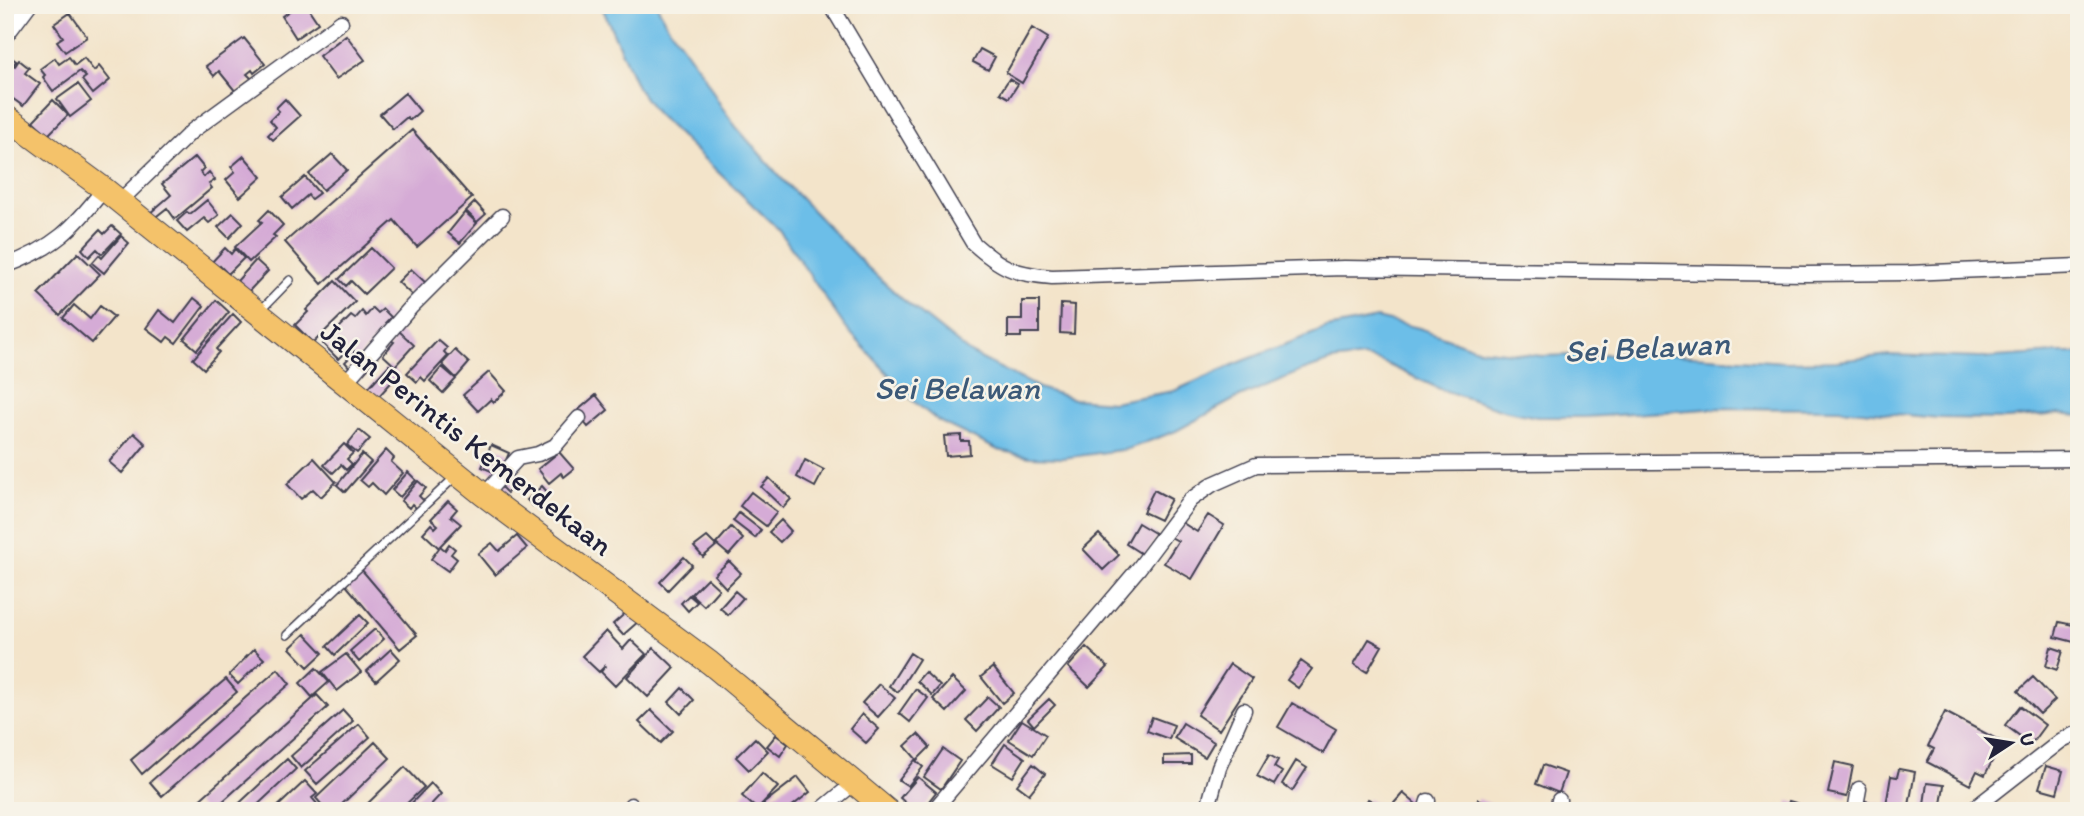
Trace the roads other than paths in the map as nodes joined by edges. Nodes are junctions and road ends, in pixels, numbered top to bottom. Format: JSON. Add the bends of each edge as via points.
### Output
{"nodes":[{"id":1,"x":29,"y":5,"type":"edge"},
{"id":2,"x":831,"y":5,"type":"edge"},
{"id":3,"x":341,"y":22,"type":"dead end"},
{"id":4,"x":5,"y":37,"type":"edge"},
{"id":5,"x":5,"y":117,"type":"edge"},
{"id":6,"x":112,"y":196,"type":"junction"},
{"id":7,"x":502,"y":216,"type":"dead end"},
{"id":8,"x":5,"y":266,"type":"edge"},
{"id":9,"x":2079,"y":266,"type":"edge"},
{"id":10,"x":290,"y":280,"type":"dead end"},
{"id":11,"x":258,"y":314,"type":"junction"},
{"id":12,"x":344,"y":384,"type":"junction"},
{"id":13,"x":579,"y":418,"type":"dead end"},
{"id":14,"x":2079,"y":459,"type":"edge"},
{"id":15,"x":458,"y":474,"type":"junction"},
{"id":16,"x":484,"y":495,"type":"junction"},
{"id":17,"x":287,"y":635,"type":"dead end"},
{"id":18,"x":1244,"y":710,"type":"dead end"},
{"id":19,"x":2079,"y":732,"type":"edge"},
{"id":20,"x":854,"y":783,"type":"junction"},
{"id":21,"x":1859,"y":789,"type":"dead end"},
{"id":22,"x":820,"y":811,"type":"edge"},
{"id":23,"x":888,"y":811,"type":"edge"},
{"id":24,"x":933,"y":811,"type":"edge"},
{"id":25,"x":1207,"y":811,"type":"edge"},
{"id":26,"x":1855,"y":811,"type":"edge"},
{"id":27,"x":1971,"y":811,"type":"edge"}],
"edges":[{"from":1,"to":4,"type":"street"},
{"from":2,"to":9,"type":"street","via":[[973,243],[996,263],[1030,275],[1343,268],[1819,274]]},
{"from":3,"to":6,"type":"street"},
{"from":5,"to":6,"type":"main road","name":"Jalan Perintis Kemerdekaan"},
{"from":6,"to":8,"type":"street","via":[[40,252]]},
{"from":6,"to":11,"type":"main road","name":"Jalan Perintis Kemerdekaan"},
{"from":7,"to":12,"type":"street","via":[[412,306]]},
{"from":10,"to":11,"type":"lane"},
{"from":11,"to":12,"type":"main road","name":"Jalan Perintis Kemerdekaan"},
{"from":12,"to":15,"type":"main road","name":"Jalan Perintis Kemerdekaan"},
{"from":13,"to":16,"type":"street","via":[[555,446],[518,458]]},
{"from":14,"to":24,"type":"street","via":[[1256,466],[1213,484],[1190,500],[1139,568]]},
{"from":15,"to":16,"type":"main road","name":"Jalan Perintis Kemerdekaan"},
{"from":15,"to":17,"type":"lane"},
{"from":16,"to":20,"type":"main road","name":"Jalan Perintis Kemerdekaan","via":[[710,663]]},
{"from":18,"to":25,"type":"street","via":[[1219,767]]},
{"from":19,"to":27,"type":"street","via":[[2062,740]]},
{"from":20,"to":22,"type":"street"},
{"from":20,"to":23,"type":"main road","name":"Jalan Perintis Kemerdekaan"},
{"from":21,"to":26,"type":"street"}]}
